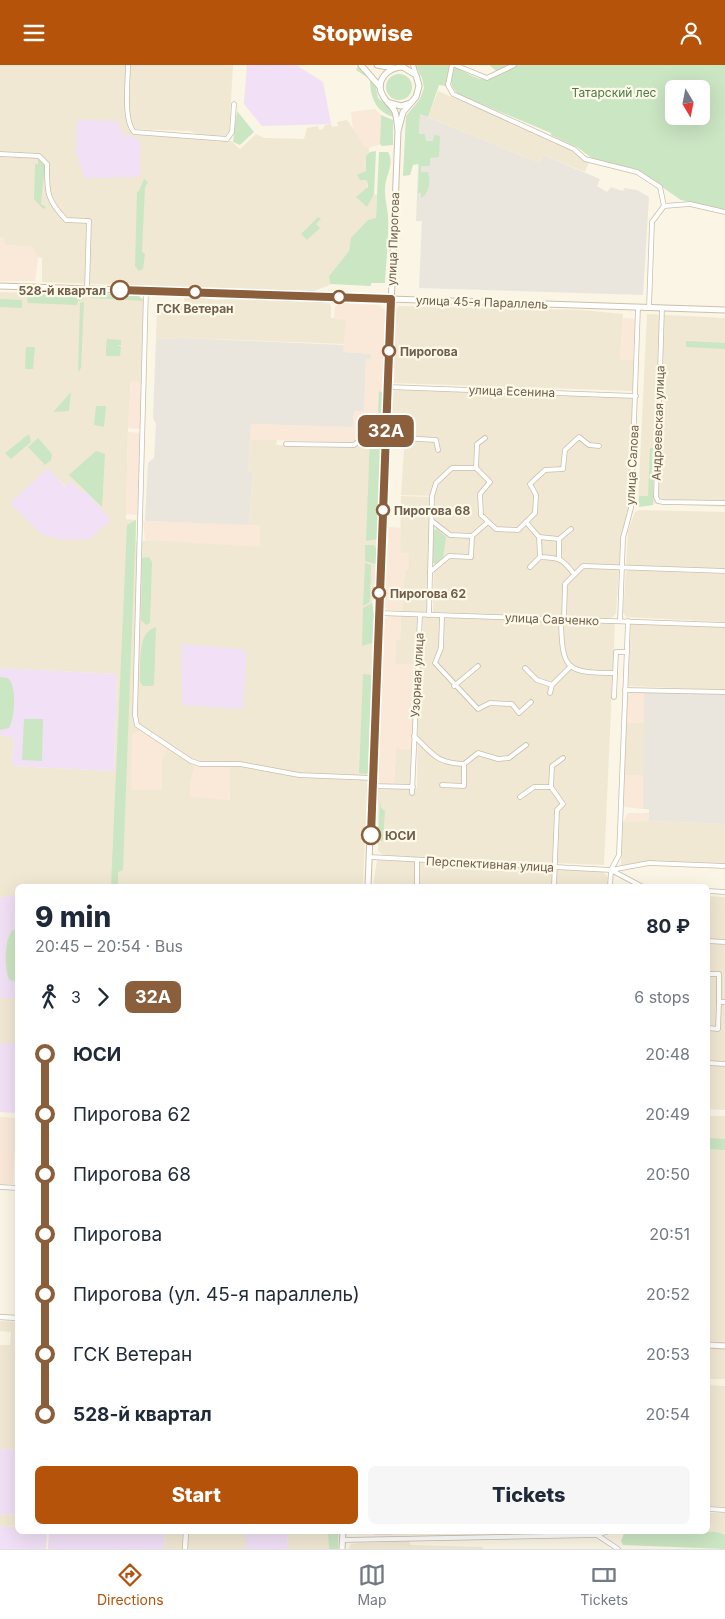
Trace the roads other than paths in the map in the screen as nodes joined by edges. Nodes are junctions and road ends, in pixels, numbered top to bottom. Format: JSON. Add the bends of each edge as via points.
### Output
{"nodes":[{"id":1,"x":128,"y":65,"type":"edge"},
{"id":2,"x":361,"y":65,"type":"edge"},
{"id":3,"x":377,"y":65,"type":"edge"},
{"id":4,"x":413,"y":65,"type":"edge"},
{"id":5,"x":454,"y":65,"type":"edge"},
{"id":6,"x":514,"y":65,"type":"edge"},
{"id":7,"x":396,"y":66,"type":"edge"},
{"id":8,"x":416,"y":75,"type":"junction"},
{"id":9,"x":380,"y":87,"type":"junction"},
{"id":10,"x":413,"y":101,"type":"junction"},
{"id":11,"x":390,"y":103,"type":"junction"},
{"id":12,"x":234,"y":104,"type":"dead end"},
{"id":13,"x":398,"y":131,"type":"junction"},
{"id":14,"x":0,"y":154,"type":"edge"},
{"id":15,"x":664,"y":205,"type":"junction"},
{"id":16,"x":725,"y":212,"type":"edge"},
{"id":17,"x":0,"y":286,"type":"edge"},
{"id":18,"x":87,"y":289,"type":"junction"},
{"id":19,"x":146,"y":291,"type":"junction"},
{"id":20,"x":391,"y":299,"type":"junction"},
{"id":21,"x":638,"y":307,"type":"junction"},
{"id":22,"x":649,"y":308,"type":"junction"},
{"id":23,"x":662,"y":308,"type":"junction"},
{"id":24,"x":725,"y":310,"type":"edge"},
{"id":25,"x":388,"y":387,"type":"junction"},
{"id":26,"x":636,"y":396,"type":"junction"},
{"id":27,"x":386,"y":437,"type":"junction"},
{"id":28,"x":485,"y":438,"type":"dead end"},
{"id":29,"x":286,"y":444,"type":"dead end"},
{"id":30,"x":599,"y":445,"type":"dead end"},
{"id":31,"x":438,"y":450,"type":"dead end"},
{"id":32,"x":476,"y":468,"type":"junction"},
{"id":33,"x":725,"y":503,"type":"edge"},
{"id":34,"x":432,"y":521,"type":"junction"},
{"id":35,"x":488,"y":522,"type":"junction"},
{"id":36,"x":526,"y":522,"type":"junction"},
{"id":37,"x":571,"y":529,"type":"dead end"},
{"id":38,"x":472,"y":536,"type":"junction"},
{"id":39,"x":539,"y":537,"type":"junction"},
{"id":40,"x":559,"y":539,"type":"junction"},
{"id":41,"x":540,"y":557,"type":"junction"},
{"id":42,"x":559,"y":558,"type":"junction"},
{"id":43,"x":530,"y":567,"type":"dead end"},
{"id":44,"x":622,"y":568,"type":"junction"},
{"id":45,"x":725,"y":571,"type":"edge"},
{"id":46,"x":430,"y":572,"type":"junction"},
{"id":47,"x":574,"y":574,"type":"junction"},
{"id":48,"x":378,"y":613,"type":"junction"},
{"id":49,"x":420,"y":615,"type":"junction"},
{"id":50,"x":429,"y":615,"type":"junction"},
{"id":51,"x":442,"y":616,"type":"junction"},
{"id":52,"x":562,"y":620,"type":"junction"},
{"id":53,"x":620,"y":621,"type":"junction"},
{"id":54,"x":628,"y":621,"type":"junction"},
{"id":55,"x":725,"y":625,"type":"edge"},
{"id":56,"x":627,"y":652,"type":"junction"},
{"id":57,"x":478,"y":666,"type":"dead end"},
{"id":58,"x":571,"y":666,"type":"junction"},
{"id":59,"x":525,"y":668,"type":"dead end"},
{"id":60,"x":615,"y":673,"type":"junction"},
{"id":61,"x":552,"y":685,"type":"junction"},
{"id":62,"x":454,"y":686,"type":"junction"},
{"id":63,"x":625,"y":690,"type":"junction"},
{"id":64,"x":725,"y":692,"type":"edge"},
{"id":65,"x":550,"y":693,"type":"dead end"},
{"id":66,"x":614,"y":697,"type":"dead end"},
{"id":67,"x":531,"y":702,"type":"dead end"},
{"id":68,"x":414,"y":736,"type":"junction"},
{"id":69,"x":526,"y":745,"type":"dead end"},
{"id":70,"x":563,"y":758,"type":"dead end"},
{"id":71,"x":464,"y":764,"type":"junction"},
{"id":72,"x":372,"y":778,"type":"junction"},
{"id":73,"x":442,"y":785,"type":"dead end"},
{"id":74,"x":372,"y":786,"type":"junction"},
{"id":75,"x":413,"y":787,"type":"junction"},
{"id":76,"x":551,"y":787,"type":"junction"},
{"id":77,"x":412,"y":793,"type":"dead end"},
{"id":78,"x":520,"y":797,"type":"dead end"},
{"id":79,"x":370,"y":857,"type":"junction"},
{"id":80,"x":417,"y":861,"type":"junction"},
{"id":81,"x":725,"y":866,"type":"edge"},
{"id":82,"x":555,"y":867,"type":"junction"},
{"id":83,"x":611,"y":870,"type":"junction"},
{"id":84,"x":368,"y":884,"type":"edge"},
{"id":85,"x":417,"y":884,"type":"edge"},
{"id":86,"x":554,"y":884,"type":"edge"},
{"id":87,"x":610,"y":884,"type":"edge"},
{"id":88,"x":637,"y":884,"type":"edge"},
{"id":89,"x":710,"y":891,"type":"edge"},
{"id":90,"x":725,"y":892,"type":"edge"},
{"id":91,"x":710,"y":941,"type":"edge"},
{"id":92,"x":725,"y":942,"type":"edge"},
{"id":93,"x":710,"y":973,"type":"edge"},
{"id":94,"x":719,"y":1002,"type":"junction"},
{"id":95,"x":725,"y":1002,"type":"edge"},
{"id":96,"x":710,"y":1028,"type":"edge"},
{"id":97,"x":710,"y":1063,"type":"edge"},
{"id":98,"x":725,"y":1063,"type":"edge"},
{"id":99,"x":0,"y":1187,"type":"edge"},
{"id":100,"x":15,"y":1188,"type":"edge"},
{"id":101,"x":0,"y":1317,"type":"edge"},
{"id":102,"x":15,"y":1318,"type":"edge"},
{"id":103,"x":710,"y":1345,"type":"edge"},
{"id":104,"x":725,"y":1346,"type":"edge"},
{"id":105,"x":710,"y":1509,"type":"edge"},
{"id":106,"x":725,"y":1510,"type":"edge"},
{"id":107,"x":186,"y":1534,"type":"edge"},
{"id":108,"x":343,"y":1534,"type":"edge"},
{"id":109,"x":597,"y":1535,"type":"joint"},
{"id":110,"x":342,"y":1540,"type":"junction"},
{"id":111,"x":615,"y":1548,"type":"edge"},
{"id":112,"x":185,"y":1549,"type":"edge"},
{"id":113,"x":342,"y":1549,"type":"edge"}],
"edges":[{"from":1,"to":12,"type":"street","via":[[128,117],[134,132],[227,139],[232,132]]},
{"from":2,"to":9,"type":"main road","name":"улица Пирогова"},
{"from":3,"to":7,"type":"main road"},
{"from":4,"to":8,"type":"street"},
{"from":5,"to":6,"type":"street","via":[[487,78]]},
{"from":5,"to":15,"type":"street","via":[[449,89],[461,99],[574,149],[585,159],[637,172],[660,187]]},
{"from":7,"to":8,"type":"main road"},
{"from":7,"to":9,"type":"main road","via":[[385,74]]},
{"from":8,"to":10,"type":"main road","name":"улица Пирогова","via":[[419,92]]},
{"from":9,"to":11,"type":"main road","name":"улица Пирогова"},
{"from":10,"to":11,"type":"main road","via":[[402,106]]},
{"from":10,"to":13,"type":"main road","name":"улица Пирогова","via":[[403,112]]},
{"from":11,"to":13,"type":"main road","name":"улица Пирогова","via":[[395,111]]},
{"from":13,"to":20,"type":"main road","name":"улица Пирогова"},
{"from":14,"to":18,"type":"street","via":[[39,156],[47,164],[47,194],[53,207],[66,219],[89,221]]},
{"from":15,"to":16,"type":"street","via":[[690,204]]},
{"from":15,"to":22,"type":"street","via":[[652,222]]},
{"from":17,"to":18,"type":"main road","name":"улица 45-я Параллель"},
{"from":18,"to":19,"type":"main road","name":"улица 45-я Параллель"},
{"from":19,"to":20,"type":"main road","name":"улица 45-я Параллель"},
{"from":19,"to":72,"type":"street","via":[[137,725],[200,764],[240,764],[299,775]]},
{"from":20,"to":21,"type":"main road","name":"улица 45-я Параллель"},
{"from":20,"to":25,"type":"main road","name":"улица Пирогова"},
{"from":21,"to":22,"type":"main road","name":"улица 45-я Параллель"},
{"from":21,"to":26,"type":"street","name":"улица Салова"},
{"from":22,"to":23,"type":"main road","name":"улица 45-я Параллель"},
{"from":23,"to":24,"type":"main road","name":"улица 45-я Параллель"},
{"from":23,"to":33,"type":"street","name":"Андреевская улица","via":[[656,497],[663,502]]},
{"from":25,"to":26,"type":"street","name":"улица Есенина"},
{"from":25,"to":27,"type":"main road","name":"улица Пирогова"},
{"from":26,"to":44,"type":"street","name":"улица Салова","via":[[631,508],[623,538]]},
{"from":27,"to":29,"type":"street","via":[[365,436],[354,445]]},
{"from":27,"to":31,"type":"street","via":[[436,440]]},
{"from":27,"to":48,"type":"main road","name":"улица Пирогова"},
{"from":28,"to":32,"type":"street","via":[[476,444]]},
{"from":30,"to":36,"type":"street","via":[[589,445],[579,437],[565,450],[563,469],[544,470],[530,484],[536,495],[535,513]]},
{"from":32,"to":34,"type":"street","via":[[452,469],[436,483],[432,496]]},
{"from":32,"to":35,"type":"street","via":[[490,482],[480,494],[480,511]]},
{"from":34,"to":38,"type":"street","via":[[450,535]]},
{"from":34,"to":46,"type":"street"},
{"from":35,"to":36,"type":"street","via":[[496,529],[518,529]]},
{"from":35,"to":38,"type":"street"},
{"from":36,"to":39,"type":"street"},
{"from":37,"to":40,"type":"street"},
{"from":38,"to":46,"type":"street","via":[[471,557],[449,556]]},
{"from":39,"to":40,"type":"street"},
{"from":39,"to":41,"type":"street"},
{"from":40,"to":42,"type":"street"},
{"from":41,"to":42,"type":"street"},
{"from":41,"to":43,"type":"street"},
{"from":42,"to":47,"type":"street"},
{"from":44,"to":45,"type":"street"},
{"from":44,"to":47,"type":"street","via":[[583,566]]},
{"from":44,"to":53,"type":"street","name":"улица Салова"},
{"from":46,"to":50,"type":"street"},
{"from":47,"to":52,"type":"street","via":[[565,584]]},
{"from":48,"to":49,"type":"street","name":"улица Савченко"},
{"from":48,"to":72,"type":"main road","name":"улица Пирогова"},
{"from":49,"to":50,"type":"street","name":"улица Савченко"},
{"from":49,"to":68,"type":"street","name":"Узорная улица"},
{"from":50,"to":51,"type":"street","name":"улица Савченко"},
{"from":51,"to":52,"type":"street","name":"улица Савченко"},
{"from":51,"to":62,"type":"street","name":"Узорная улица","via":[[441,648],[435,663]]},
{"from":52,"to":53,"type":"street","name":"улица Савченко"},
{"from":52,"to":58,"type":"street","via":[[562,649]]},
{"from":53,"to":54,"type":"street","name":"улица Савченко"},
{"from":54,"to":55,"type":"street","name":"улица Савченко"},
{"from":54,"to":56,"type":"street"},
{"from":56,"to":60,"type":"street","via":[[616,652]]},
{"from":56,"to":63,"type":"street"},
{"from":57,"to":62,"type":"street"},
{"from":58,"to":60,"type":"street","via":[[581,673]]},
{"from":58,"to":61,"type":"street"},
{"from":59,"to":61,"type":"street","via":[[537,680]]},
{"from":60,"to":66,"type":"street"},
{"from":61,"to":65,"type":"street"},
{"from":62,"to":67,"type":"street","name":"Узорная улица","via":[[478,709],[490,703],[512,704],[519,713]]},
{"from":63,"to":64,"type":"street"},
{"from":63,"to":83,"type":"street","via":[[619,855]]},
{"from":68,"to":71,"type":"street","name":"Узорная улица","via":[[438,760]]},
{"from":68,"to":75,"type":"street","name":"Узорная улица"},
{"from":69,"to":71,"type":"street","via":[[509,758],[498,759],[478,753]]},
{"from":70,"to":76,"type":"street","via":[[552,766]]},
{"from":71,"to":73,"type":"street","via":[[464,786]]},
{"from":72,"to":74,"type":"main road","name":"улица Пирогова"},
{"from":74,"to":75,"type":"street"},
{"from":74,"to":79,"type":"main road","name":"улица Пирогова"},
{"from":75,"to":77,"type":"street","name":"Узорная улица"},
{"from":76,"to":78,"type":"street","via":[[534,787]]},
{"from":76,"to":82,"type":"street","via":[[563,804],[556,810]]},
{"from":79,"to":80,"type":"street","name":"Перспективная улица"},
{"from":79,"to":84,"type":"main road","name":"улица Пирогова"},
{"from":80,"to":82,"type":"street","name":"Перспективная улица"},
{"from":80,"to":85,"type":"street"},
{"from":81,"to":83,"type":"street","name":"Перспективная улица","via":[[649,863]]},
{"from":82,"to":83,"type":"street","name":"Перспективная улица"},
{"from":82,"to":86,"type":"street"},
{"from":83,"to":87,"type":"street"},
{"from":83,"to":88,"type":"street","name":"Перспективная улица"},
{"from":89,"to":90,"type":"street"},
{"from":91,"to":92,"type":"street"},
{"from":93,"to":94,"type":"street","via":[[719,975]]},
{"from":94,"to":95,"type":"street"},
{"from":94,"to":96,"type":"street","via":[[718,1029]]},
{"from":97,"to":98,"type":"street"},
{"from":99,"to":100,"type":"street"},
{"from":101,"to":102,"type":"street"},
{"from":103,"to":104,"type":"main road"},
{"from":105,"to":106,"type":"street"},
{"from":107,"to":112,"type":"street"},
{"from":108,"to":110,"type":"main road"},
{"from":109,"to":110,"type":"street"},
{"from":109,"to":111,"type":"street"},
{"from":110,"to":113,"type":"main road"}]}
